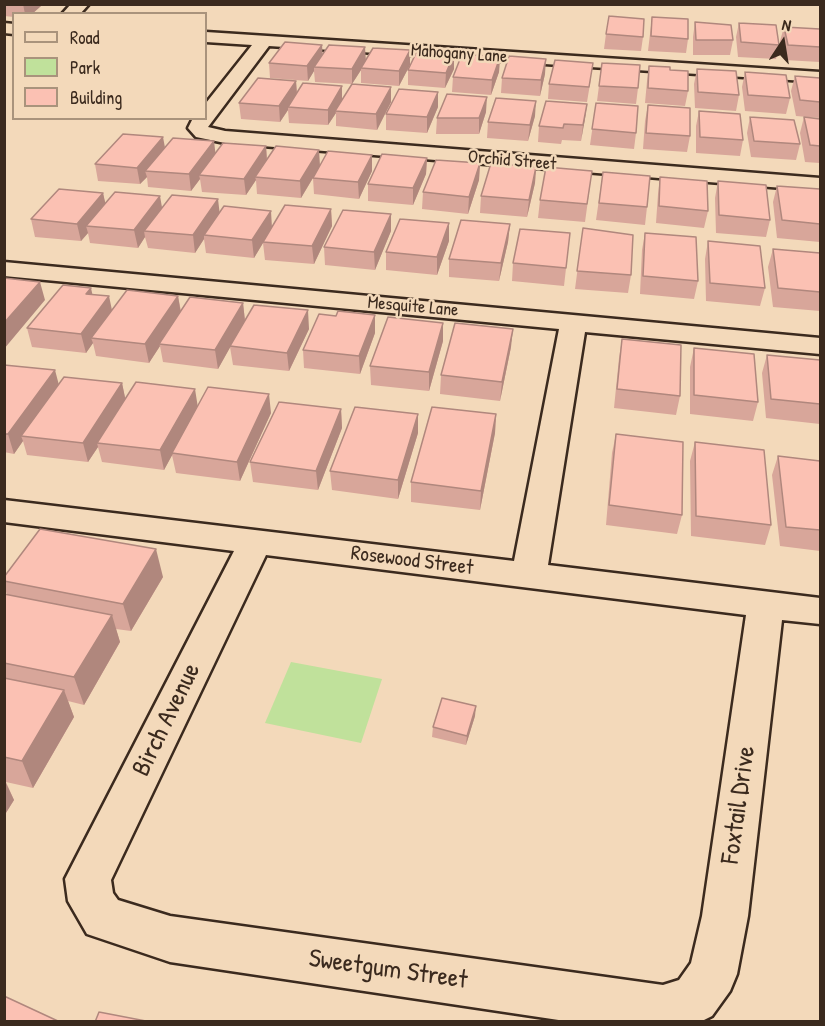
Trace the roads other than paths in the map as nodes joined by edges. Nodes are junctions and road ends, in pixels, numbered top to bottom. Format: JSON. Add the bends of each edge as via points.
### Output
{"nodes":[{"id":1,"x":207,"y":37,"type":"edge"},
{"id":2,"x":264,"y":41,"type":"junction"},
{"id":3,"x":820,"y":77,"type":"edge"},
{"id":4,"x":207,"y":118,"type":"edge"},
{"id":5,"x":204,"y":122,"type":"edge"},
{"id":6,"x":820,"y":185,"type":"edge"},
{"id":7,"x":4,"y":269,"type":"edge"},
{"id":8,"x":573,"y":323,"type":"junction"},
{"id":9,"x":820,"y":346,"type":"edge"},
{"id":10,"x":4,"y":511,"type":"edge"},
{"id":11,"x":256,"y":542,"type":"junction"},
{"id":12,"x":529,"y":576,"type":"junction"},
{"id":13,"x":766,"y":605,"type":"junction"},
{"id":14,"x":820,"y":611,"type":"edge"},
{"id":15,"x":92,"y":901,"type":"joint"},
{"id":16,"x":695,"y":999,"type":"joint"}],
"edges":[{"from":1,"to":2,"type":"street","name":"Mahogany Lane"},
{"from":2,"to":3,"type":"street","name":"Mahogany Lane"},
{"from":2,"to":4,"type":"street"},
{"from":5,"to":6,"type":"street","name":"Orchid Street","via":[[237,138]]},
{"from":7,"to":8,"type":"street","name":"Mesquite Lane"},
{"from":8,"to":9,"type":"street","name":"Mesquite Lane"},
{"from":8,"to":12,"type":"street"},
{"from":10,"to":11,"type":"street","name":"Rosewood Street"},
{"from":11,"to":12,"type":"street","name":"Rosewood Street"},
{"from":11,"to":15,"type":"street","name":"Birch Avenue","via":[[88,879]]},
{"from":12,"to":13,"type":"street","name":"Rosewood Street"},
{"from":13,"to":14,"type":"street","name":"Rosewood Street"},
{"from":13,"to":16,"type":"street","name":"Foxtail Drive","via":[[725,916],[713,974]]},
{"from":15,"to":16,"type":"street","name":"Sweetgum Street","via":[[103,918],[170,939],[663,1010]]}]}
